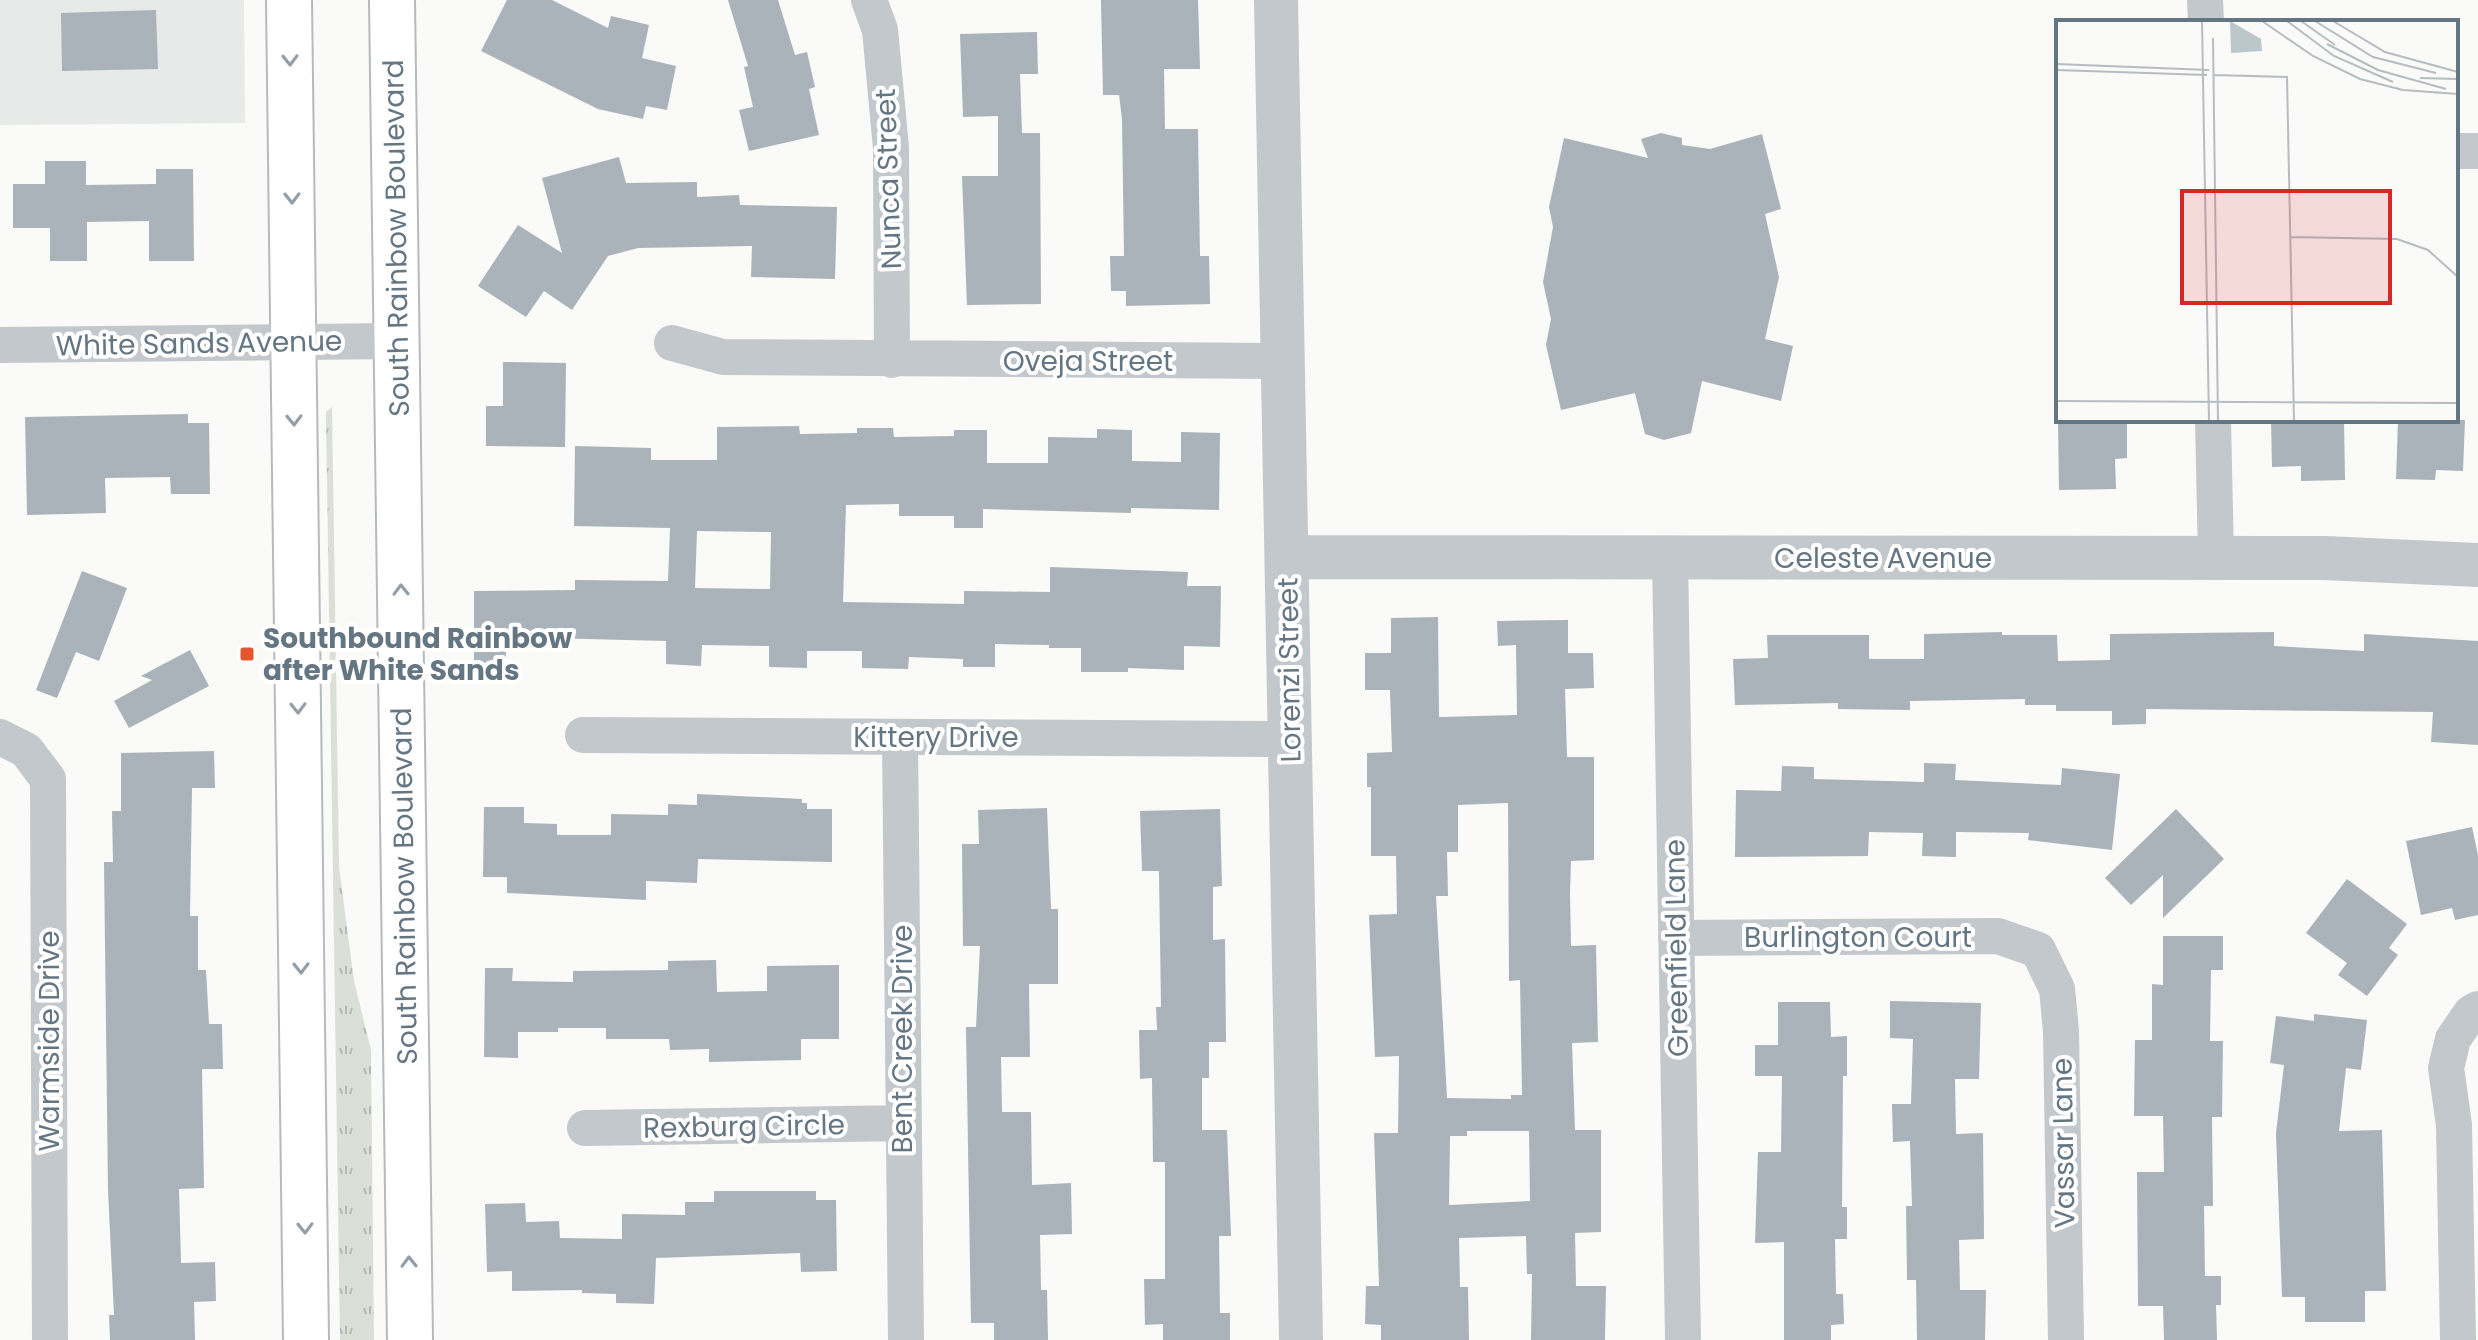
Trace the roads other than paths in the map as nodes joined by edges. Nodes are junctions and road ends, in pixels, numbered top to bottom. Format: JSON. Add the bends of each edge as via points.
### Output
{"nodes":[{"id":1,"x":289,"y":0,"type":"edge"},
{"id":2,"x":392,"y":0,"type":"edge"},
{"id":3,"x":869,"y":0,"type":"edge"},
{"id":4,"x":1276,"y":0,"type":"edge"},
{"id":5,"x":2205,"y":0,"type":"edge"},
{"id":6,"x":2206,"y":20,"type":"edge"},
{"id":7,"x":398,"y":341,"type":"junction"},
{"id":8,"x":293,"y":342,"type":"junction"},
{"id":9,"x":672,"y":343,"type":"dead end"},
{"id":10,"x":0,"y":345,"type":"edge"},
{"id":11,"x":892,"y":360,"type":"junction"},
{"id":12,"x":1283,"y":361,"type":"junction"},
{"id":13,"x":2213,"y":422,"type":"edge"},
{"id":14,"x":1288,"y":557,"type":"junction"},
{"id":15,"x":1670,"y":557,"type":"junction"},
{"id":16,"x":2216,"y":558,"type":"junction"},
{"id":17,"x":2478,"y":565,"type":"edge"},
{"id":18,"x":583,"y":735,"type":"dead end"},
{"id":19,"x":900,"y":737,"type":"junction"},
{"id":20,"x":1290,"y":739,"type":"junction"},
{"id":21,"x":13,"y":744,"type":"edge"},
{"id":22,"x":1676,"y":938,"type":"junction"},
{"id":23,"x":2038,"y":950,"type":"joint"},
{"id":24,"x":2474,"y":1011,"type":"edge"},
{"id":25,"x":902,"y":1123,"type":"junction"},
{"id":26,"x":585,"y":1128,"type":"dead end"},
{"id":27,"x":50,"y":1340,"type":"edge"},
{"id":28,"x":306,"y":1340,"type":"edge"},
{"id":29,"x":410,"y":1340,"type":"edge"},
{"id":30,"x":906,"y":1340,"type":"edge"},
{"id":31,"x":1301,"y":1340,"type":"edge"},
{"id":32,"x":1683,"y":1340,"type":"edge"},
{"id":33,"x":2066,"y":1340,"type":"edge"},
{"id":34,"x":2458,"y":1340,"type":"edge"}],
"edges":[{"from":1,"to":8,"type":"main road","one_way":true},
{"from":2,"to":7,"type":"main road","name":"South Rainbow Boulevard"},
{"from":3,"to":11,"type":"street","name":"Nunca Street","via":[[880,30],[891,148]]},
{"from":4,"to":12,"type":"street","name":"Lorenzi Street"},
{"from":5,"to":6,"type":"street"},
{"from":7,"to":8,"type":"street","name":"White Sands Avenue"},
{"from":29,"to":7,"type":"main road","name":"South Rainbow Boulevard","one_way":true},
{"from":8,"to":10,"type":"street","name":"White Sands Avenue"},
{"from":8,"to":28,"type":"main road","one_way":true},
{"from":9,"to":11,"type":"street","name":"Oveja Street","via":[[723,357]]},
{"from":11,"to":12,"type":"street","name":"Oveja Street"},
{"from":12,"to":14,"type":"street","name":"Lorenzi Street"},
{"from":13,"to":16,"type":"street"},
{"from":14,"to":15,"type":"street","name":"Celeste Avenue"},
{"from":14,"to":20,"type":"street","name":"Lorenzi Street"},
{"from":15,"to":16,"type":"street","name":"Celeste Avenue"},
{"from":15,"to":22,"type":"street","name":"Greenfield Lane"},
{"from":16,"to":17,"type":"street","name":"Celeste Avenue"},
{"from":18,"to":19,"type":"street","name":"Kittery Drive"},
{"from":19,"to":20,"type":"street","name":"Kittery Drive"},
{"from":19,"to":25,"type":"street","name":"Bent Creek Drive"},
{"from":20,"to":31,"type":"street","name":"Lorenzi Street"},
{"from":21,"to":27,"type":"street","name":"Warmside Drive","via":[[48,779]]},
{"from":22,"to":23,"type":"street","name":"Burlington Court","via":[[1998,936]]},
{"from":22,"to":32,"type":"street","name":"Greenfield Lane"},
{"from":23,"to":33,"type":"street","name":"Vassar Lane","via":[[2057,989],[2061,1031]]},
{"from":24,"to":34,"type":"street","via":[[2453,1039],[2446,1068],[2454,1125]]},
{"from":25,"to":26,"type":"street","name":"Rexburg Circle"},
{"from":25,"to":30,"type":"street","name":"Bent Creek Drive"}]}
